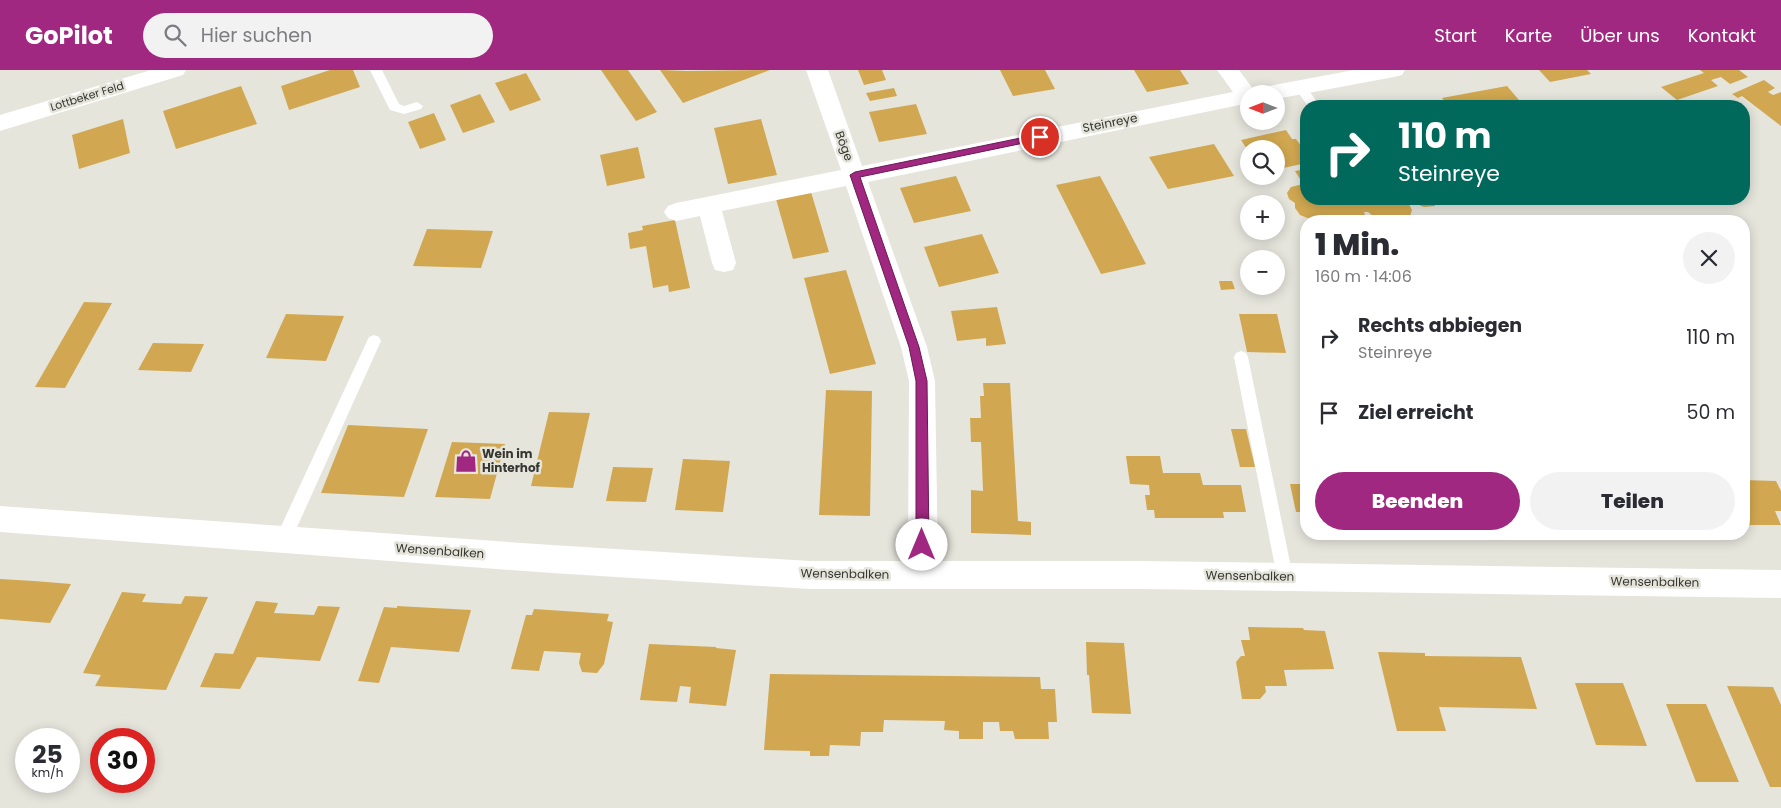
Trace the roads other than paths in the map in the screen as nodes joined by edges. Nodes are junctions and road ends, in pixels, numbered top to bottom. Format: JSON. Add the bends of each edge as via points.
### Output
{"nodes":[{"id":1,"x":175,"y":70,"type":"edge"},
{"id":2,"x":376,"y":70,"type":"edge"},
{"id":3,"x":816,"y":70,"type":"edge"},
{"id":4,"x":1228,"y":70,"type":"edge"},
{"id":5,"x":1394,"y":70,"type":"edge"},
{"id":6,"x":1355,"y":73,"type":"edge"},
{"id":7,"x":1242,"y":85,"type":"edge"},
{"id":8,"x":1300,"y":87,"type":"junction"},
{"id":9,"x":1285,"y":90,"type":"edge"},
{"id":10,"x":1240,"y":97,"type":"edge"},
{"id":11,"x":1310,"y":100,"type":"edge"},
{"id":12,"x":417,"y":106,"type":"dead end"},
{"id":13,"x":0,"y":123,"type":"edge"},
{"id":14,"x":855,"y":175,"type":"junction"},
{"id":15,"x":709,"y":205,"type":"junction"},
{"id":16,"x":676,"y":212,"type":"dead end"},
{"id":17,"x":724,"y":262,"type":"dead end"},
{"id":18,"x":374,"y":341,"type":"dead end"},
{"id":19,"x":1241,"y":357,"type":"dead end"},
{"id":20,"x":0,"y":520,"type":"edge"},
{"id":21,"x":283,"y":540,"type":"junction"},
{"id":22,"x":923,"y":575,"type":"junction"},
{"id":23,"x":1285,"y":577,"type":"junction"},
{"id":24,"x":1781,"y":584,"type":"edge"}],
"edges":[{"from":1,"to":13,"type":"street","name":"Lottbeker Feld"},
{"from":2,"to":12,"type":"lane","via":[[394,108],[404,110]]},
{"from":3,"to":14,"type":"street","name":"Böge"},
{"from":4,"to":7,"type":"street"},
{"from":5,"to":6,"type":"street","name":"Steinreye"},
{"from":6,"to":8,"type":"street","name":"Steinreye"},
{"from":8,"to":9,"type":"street","name":"Steinreye"},
{"from":8,"to":11,"type":"lane"},
{"from":10,"to":14,"type":"street","name":"Steinreye"},
{"from":14,"to":15,"type":"street","name":"Steinreye"},
{"from":14,"to":22,"type":"street","name":"Böge","via":[[914,347],[922,381]]},
{"from":15,"to":16,"type":"street","name":"Steinreye"},
{"from":15,"to":17,"type":"street"},
{"from":18,"to":21,"type":"lane"},
{"from":19,"to":23,"type":"lane"},
{"from":20,"to":21,"type":"street","name":"Wensenbalken"},
{"from":21,"to":22,"type":"street","name":"Wensenbalken","via":[[810,575]]},
{"from":22,"to":23,"type":"street","name":"Wensenbalken"},
{"from":23,"to":24,"type":"street","name":"Wensenbalken"}]}
